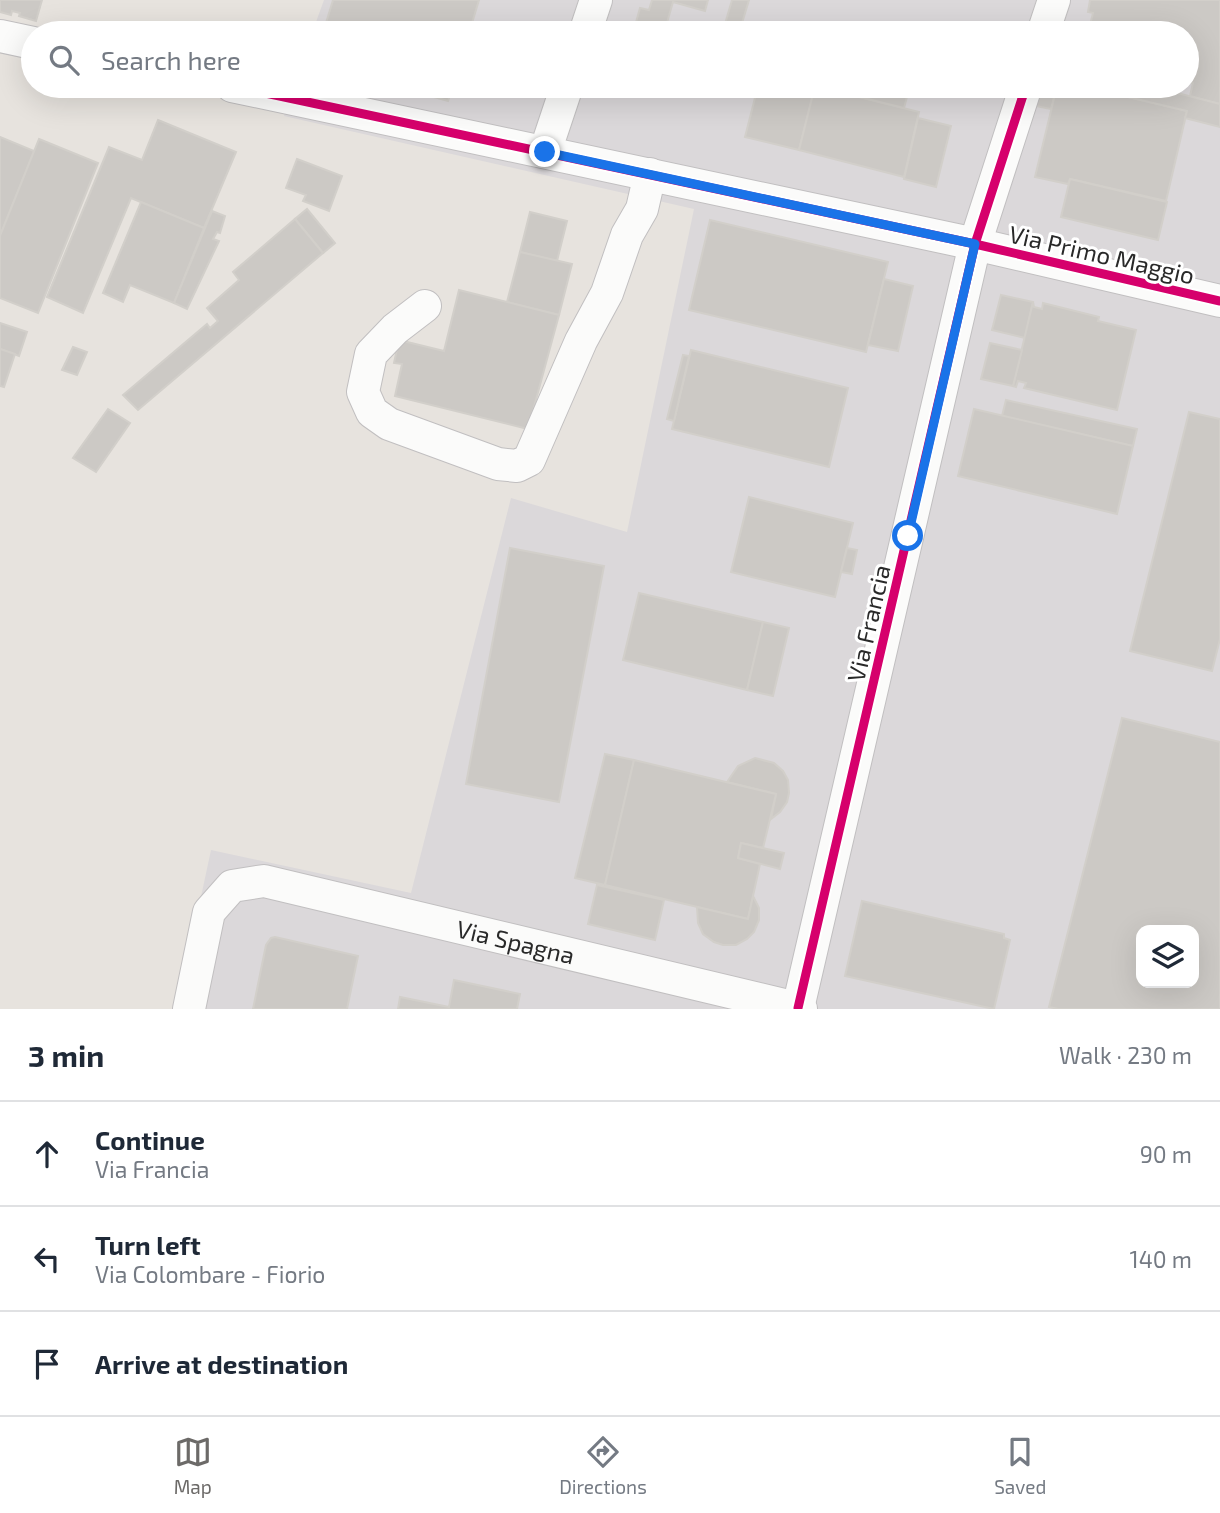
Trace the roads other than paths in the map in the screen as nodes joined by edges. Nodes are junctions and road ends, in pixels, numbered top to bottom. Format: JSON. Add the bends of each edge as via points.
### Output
{"nodes":[{"id":1,"x":596,"y":0,"type":"edge"},
{"id":2,"x":1054,"y":0,"type":"edge"},
{"id":3,"x":588,"y":21,"type":"edge"},
{"id":4,"x":1047,"y":21,"type":"edge"},
{"id":5,"x":0,"y":36,"type":"edge"},
{"id":6,"x":21,"y":40,"type":"edge"},
{"id":7,"x":290,"y":98,"type":"edge"},
{"id":8,"x":563,"y":98,"type":"edge"},
{"id":9,"x":1022,"y":98,"type":"edge"},
{"id":10,"x":545,"y":152,"type":"junction"},
{"id":11,"x":650,"y":174,"type":"junction"},
{"id":12,"x":975,"y":244,"type":"junction"},
{"id":13,"x":1220,"y":301,"type":"edge"},
{"id":14,"x":425,"y":306,"type":"dead end"},
{"id":15,"x":189,"y":1009,"type":"edge"},
{"id":16,"x":799,"y":1009,"type":"edge"}],
"edges":[{"from":1,"to":3,"type":"street"},
{"from":2,"to":4,"type":"street"},
{"from":5,"to":6,"type":"street"},
{"from":7,"to":10,"type":"street","name":"Via Primo Maggio"},
{"from":8,"to":10,"type":"street"},
{"from":9,"to":12,"type":"street","name":"Via Francia"},
{"from":10,"to":11,"type":"street","name":"Via Primo Maggio"},
{"from":11,"to":12,"type":"street","name":"Via Primo Maggio"},
{"from":11,"to":14,"type":"street","via":[[642,209],[627,235],[607,293],[529,460],[517,466],[499,464],[389,424],[372,412],[363,392],[371,354]]},
{"from":12,"to":13,"type":"street","name":"Via Primo Maggio"},
{"from":12,"to":16,"type":"street","name":"Via Francia"},
{"from":15,"to":16,"type":"street","name":"Via Spagna","via":[[209,912],[232,886],[264,881]]}]}
